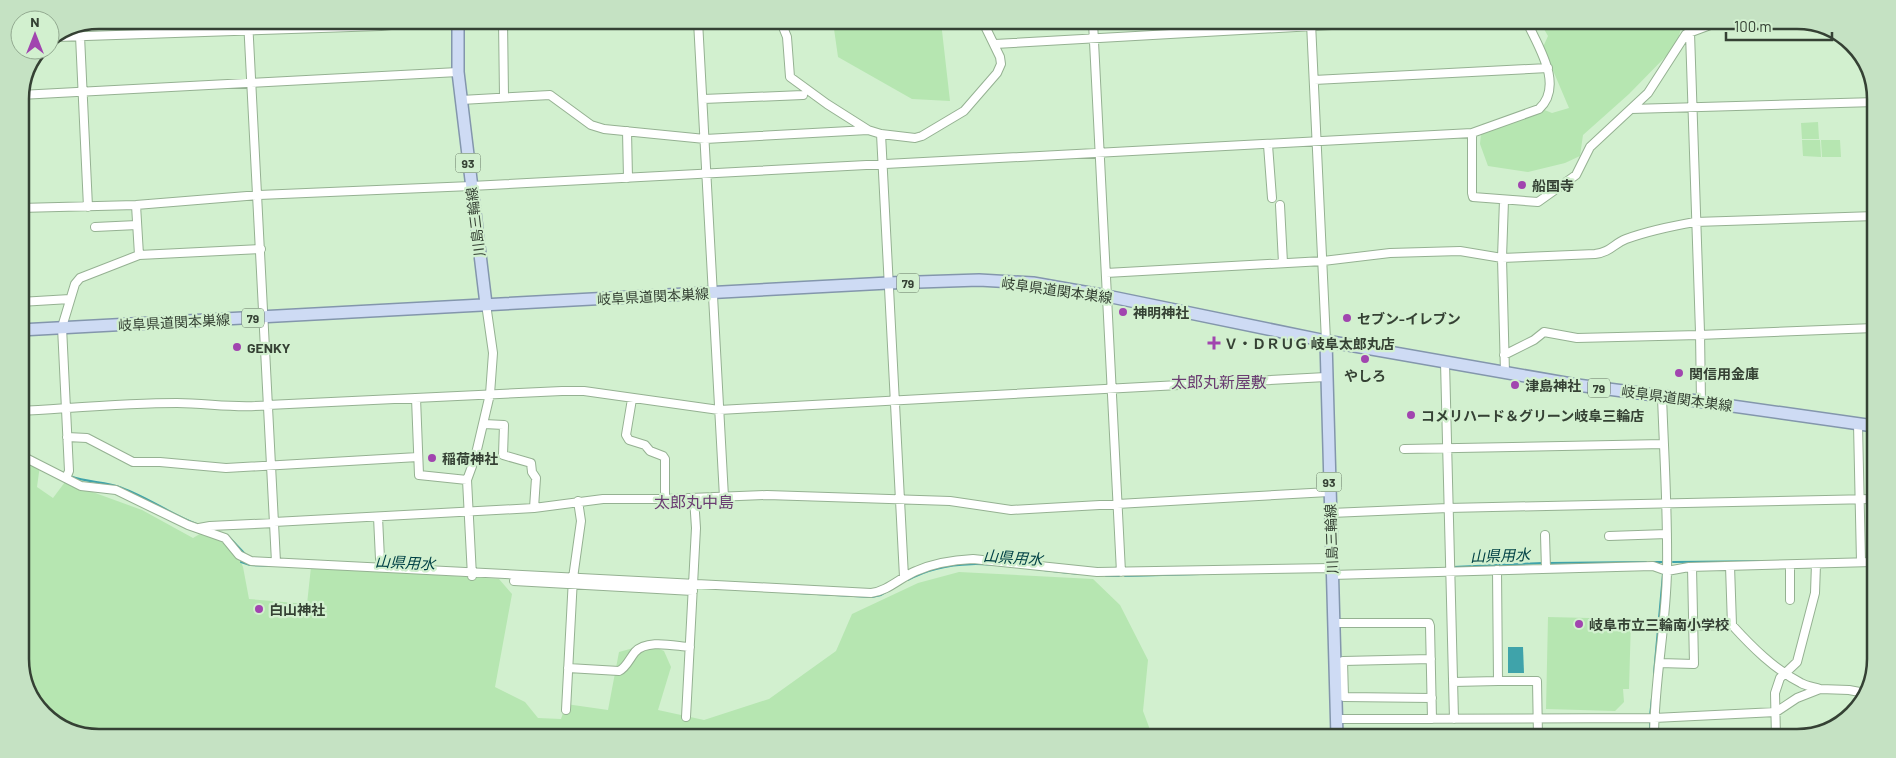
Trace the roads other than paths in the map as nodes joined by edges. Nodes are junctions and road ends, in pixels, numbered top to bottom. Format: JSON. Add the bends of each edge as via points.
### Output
{"nodes":[{"id":1,"x":268,"y":29,"type":"edge"},
{"id":2,"x":458,"y":29,"type":"edge"},
{"id":3,"x":503,"y":29,"type":"edge"},
{"id":4,"x":698,"y":29,"type":"edge"},
{"id":5,"x":783,"y":29,"type":"edge"},
{"id":6,"x":987,"y":29,"type":"edge"},
{"id":7,"x":1093,"y":29,"type":"edge"},
{"id":8,"x":1244,"y":29,"type":"edge"},
{"id":9,"x":1311,"y":29,"type":"edge"},
{"id":10,"x":1530,"y":29,"type":"edge"},
{"id":11,"x":1700,"y":29,"type":"edge"},
{"id":12,"x":249,"y":30,"type":"junction"},
{"id":13,"x":1690,"y":33,"type":"junction"},
{"id":14,"x":80,"y":36,"type":"junction"},
{"id":15,"x":68,"y":37,"type":"edge"},
{"id":16,"x":1094,"y":38,"type":"junction"},
{"id":17,"x":995,"y":44,"type":"junction"},
{"id":18,"x":1548,"y":68,"type":"junction"},
{"id":19,"x":458,"y":72,"type":"junction"},
{"id":20,"x":1314,"y":80,"type":"junction"},
{"id":21,"x":251,"y":82,"type":"junction"},
{"id":22,"x":82,"y":92,"type":"junction"},
{"id":23,"x":29,"y":95,"type":"edge"},
{"id":24,"x":803,"y":95,"type":"dead end"},
{"id":25,"x":504,"y":96,"type":"junction"},
{"id":26,"x":461,"y":100,"type":"junction"},
{"id":27,"x":703,"y":100,"type":"junction"},
{"id":28,"x":1867,"y":102,"type":"edge"},
{"id":29,"x":1692,"y":108,"type":"junction"},
{"id":30,"x":1631,"y":110,"type":"junction"},
{"id":31,"x":868,"y":130,"type":"junction"},
{"id":32,"x":627,"y":131,"type":"junction"},
{"id":33,"x":1472,"y":133,"type":"junction"},
{"id":34,"x":881,"y":134,"type":"junction"},
{"id":35,"x":705,"y":138,"type":"junction"},
{"id":36,"x":1317,"y":142,"type":"junction"},
{"id":37,"x":1268,"y":145,"type":"junction"},
{"id":38,"x":1100,"y":154,"type":"junction"},
{"id":39,"x":882,"y":165,"type":"junction"},
{"id":40,"x":707,"y":174,"type":"junction"},
{"id":41,"x":628,"y":178,"type":"junction"},
{"id":42,"x":471,"y":186,"type":"junction"},
{"id":43,"x":259,"y":196,"type":"junction"},
{"id":44,"x":1272,"y":198,"type":"dead end"},
{"id":45,"x":1504,"y":200,"type":"junction"},
{"id":46,"x":136,"y":205,"type":"junction"},
{"id":47,"x":1280,"y":205,"type":"dead end"},
{"id":48,"x":88,"y":207,"type":"junction"},
{"id":49,"x":29,"y":208,"type":"edge"},
{"id":50,"x":1867,"y":216,"type":"edge"},
{"id":51,"x":1695,"y":222,"type":"junction"},
{"id":52,"x":137,"y":226,"type":"junction"},
{"id":53,"x":95,"y":228,"type":"dead end"},
{"id":54,"x":261,"y":249,"type":"junction"},
{"id":55,"x":139,"y":255,"type":"junction"},
{"id":56,"x":1502,"y":258,"type":"junction"},
{"id":57,"x":1323,"y":261,"type":"junction"},
{"id":58,"x":1283,"y":263,"type":"junction"},
{"id":59,"x":1106,"y":273,"type":"junction"},
{"id":60,"x":888,"y":283,"type":"junction"},
{"id":61,"x":714,"y":293,"type":"junction"},
{"id":62,"x":1107,"y":296,"type":"junction"},
{"id":63,"x":70,"y":299,"type":"junction"},
{"id":64,"x":29,"y":301,"type":"edge"},
{"id":65,"x":486,"y":304,"type":"junction"},
{"id":66,"x":264,"y":317,"type":"junction"},
{"id":67,"x":62,"y":327,"type":"junction"},
{"id":68,"x":1867,"y":328,"type":"edge"},
{"id":69,"x":29,"y":329,"type":"edge"},
{"id":70,"x":1699,"y":335,"type":"junction"},
{"id":71,"x":1326,"y":341,"type":"junction"},
{"id":72,"x":1504,"y":355,"type":"junction"},
{"id":73,"x":1444,"y":362,"type":"junction"},
{"id":74,"x":1505,"y":373,"type":"junction"},
{"id":75,"x":1326,"y":377,"type":"junction"},
{"id":76,"x":1112,"y":388,"type":"junction"},
{"id":77,"x":490,"y":394,"type":"junction"},
{"id":78,"x":1662,"y":396,"type":"junction"},
{"id":79,"x":416,"y":398,"type":"junction"},
{"id":80,"x":632,"y":399,"type":"junction"},
{"id":81,"x":896,"y":400,"type":"junction"},
{"id":82,"x":1701,"y":402,"type":"junction"},
{"id":83,"x":268,"y":404,"type":"junction"},
{"id":84,"x":66,"y":408,"type":"junction"},
{"id":85,"x":29,"y":410,"type":"edge"},
{"id":86,"x":719,"y":410,"type":"junction"},
{"id":87,"x":484,"y":424,"type":"junction"},
{"id":88,"x":1858,"y":424,"type":"junction"},
{"id":89,"x":1867,"y":425,"type":"edge"},
{"id":90,"x":67,"y":437,"type":"junction"},
{"id":91,"x":1664,"y":444,"type":"junction"},
{"id":92,"x":1446,"y":448,"type":"junction"},
{"id":93,"x":1404,"y":449,"type":"dead end"},
{"id":94,"x":418,"y":457,"type":"junction"},
{"id":95,"x":29,"y":460,"type":"edge"},
{"id":96,"x":272,"y":466,"type":"junction"},
{"id":97,"x":66,"y":478,"type":"junction"},
{"id":98,"x":467,"y":480,"type":"junction"},
{"id":99,"x":1329,"y":492,"type":"junction"},
{"id":100,"x":724,"y":497,"type":"junction"},
{"id":101,"x":694,"y":498,"type":"junction"},
{"id":102,"x":665,"y":499,"type":"junction"},
{"id":103,"x":901,"y":499,"type":"junction"},
{"id":104,"x":1860,"y":500,"type":"junction"},
{"id":105,"x":1867,"y":500,"type":"edge"},
{"id":106,"x":578,"y":501,"type":"junction"},
{"id":107,"x":1119,"y":504,"type":"junction"},
{"id":108,"x":1666,"y":505,"type":"junction"},
{"id":109,"x":534,"y":508,"type":"junction"},
{"id":110,"x":1448,"y":508,"type":"junction"},
{"id":111,"x":469,"y":512,"type":"junction"},
{"id":112,"x":1330,"y":513,"type":"junction"},
{"id":113,"x":378,"y":517,"type":"junction"},
{"id":114,"x":275,"y":523,"type":"junction"},
{"id":115,"x":199,"y":528,"type":"junction"},
{"id":116,"x":1667,"y":534,"type":"junction"},
{"id":117,"x":1545,"y":535,"type":"dead end"},
{"id":118,"x":1609,"y":536,"type":"dead end"},
{"id":119,"x":380,"y":559,"type":"dead end"},
{"id":120,"x":1861,"y":560,"type":"junction"},
{"id":121,"x":1867,"y":561,"type":"edge"},
{"id":122,"x":276,"y":562,"type":"junction"},
{"id":123,"x":1816,"y":564,"type":"junction"},
{"id":124,"x":1790,"y":565,"type":"junction"},
{"id":125,"x":1730,"y":566,"type":"junction"},
{"id":126,"x":1692,"y":567,"type":"junction"},
{"id":127,"x":1449,"y":568,"type":"junction"},
{"id":128,"x":1546,"y":568,"type":"junction"},
{"id":129,"x":1497,"y":570,"type":"junction"},
{"id":130,"x":1332,"y":571,"type":"junction"},
{"id":131,"x":1667,"y":571,"type":"junction"},
{"id":132,"x":1122,"y":572,"type":"junction"},
{"id":133,"x":472,"y":574,"type":"junction"},
{"id":134,"x":904,"y":577,"type":"junction"},
{"id":135,"x":514,"y":581,"type":"dead end"},
{"id":136,"x":573,"y":581,"type":"junction"},
{"id":137,"x":693,"y":587,"type":"junction"},
{"id":138,"x":1790,"y":600,"type":"dead end"},
{"id":139,"x":1334,"y":623,"type":"junction"},
{"id":140,"x":1693,"y":625,"type":"junction"},
{"id":141,"x":1732,"y":625,"type":"junction"},
{"id":142,"x":1664,"y":626,"type":"junction"},
{"id":143,"x":690,"y":646,"type":"junction"},
{"id":144,"x":1431,"y":659,"type":"junction"},
{"id":145,"x":1660,"y":663,"type":"junction"},
{"id":146,"x":568,"y":668,"type":"junction"},
{"id":147,"x":1785,"y":673,"type":"junction"},
{"id":148,"x":1453,"y":682,"type":"junction"},
{"id":149,"x":1498,"y":682,"type":"junction"},
{"id":150,"x":1820,"y":688,"type":"junction"},
{"id":151,"x":1859,"y":692,"type":"edge"},
{"id":152,"x":1432,"y":698,"type":"junction"},
{"id":153,"x":566,"y":710,"type":"dead end"},
{"id":154,"x":1776,"y":712,"type":"junction"},
{"id":155,"x":686,"y":717,"type":"dead end"},
{"id":156,"x":1537,"y":718,"type":"junction"},
{"id":157,"x":1654,"y":718,"type":"junction"},
{"id":158,"x":1337,"y":719,"type":"junction"},
{"id":159,"x":1432,"y":719,"type":"junction"},
{"id":160,"x":1454,"y":719,"type":"junction"},
{"id":161,"x":1337,"y":729,"type":"edge"},
{"id":162,"x":1538,"y":729,"type":"edge"},
{"id":163,"x":1654,"y":729,"type":"edge"},
{"id":164,"x":1776,"y":729,"type":"edge"}],
"edges":[{"from":1,"to":12,"type":"street"},
{"from":2,"to":19,"type":"main road","name":"川島三輪線","number":"93"},
{"from":3,"to":25,"type":"street"},
{"from":4,"to":27,"type":"street"},
{"from":5,"to":31,"type":"street","via":[[787,37],[790,77]]},
{"from":6,"to":17,"type":"street"},
{"from":7,"to":16,"type":"street"},
{"from":8,"to":16,"type":"street"},
{"from":9,"to":20,"type":"street"},
{"from":10,"to":18,"type":"street"},
{"from":11,"to":13,"type":"street"},
{"from":12,"to":14,"type":"street"},
{"from":12,"to":21,"type":"street"},
{"from":13,"to":29,"type":"street"},
{"from":13,"to":30,"type":"street","via":[[1686,34],[1648,93]]},
{"from":14,"to":15,"type":"street"},
{"from":14,"to":22,"type":"street"},
{"from":16,"to":17,"type":"street"},
{"from":16,"to":38,"type":"street"},
{"from":17,"to":34,"type":"street","via":[[1001,64],[997,73],[964,111],[915,138]]},
{"from":18,"to":20,"type":"street"},
{"from":18,"to":33,"type":"street","via":[[1548,95],[1539,110]]},
{"from":19,"to":21,"type":"street"},
{"from":19,"to":26,"type":"main road","name":"川島三輪線","number":"93"},
{"from":20,"to":36,"type":"street"},
{"from":21,"to":22,"type":"street"},
{"from":21,"to":43,"type":"street"},
{"from":22,"to":23,"type":"street"},
{"from":22,"to":48,"type":"street"},
{"from":24,"to":27,"type":"street"},
{"from":25,"to":26,"type":"street"},
{"from":25,"to":32,"type":"street","via":[[550,95],[591,125]]},
{"from":26,"to":42,"type":"main road","name":"川島三輪線","number":"93"},
{"from":27,"to":35,"type":"street"},
{"from":28,"to":29,"type":"street"},
{"from":29,"to":30,"type":"street"},
{"from":29,"to":51,"type":"street"},
{"from":30,"to":45,"type":"street","via":[[1590,147],[1576,175],[1553,192],[1538,202]]},
{"from":31,"to":34,"type":"street"},
{"from":31,"to":35,"type":"street"},
{"from":32,"to":35,"type":"street"},
{"from":32,"to":41,"type":"street"},
{"from":33,"to":36,"type":"street"},
{"from":33,"to":45,"type":"street","via":[[1472,194],[1474,197]]},
{"from":34,"to":39,"type":"street"},
{"from":35,"to":40,"type":"street"},
{"from":36,"to":37,"type":"street"},
{"from":36,"to":57,"type":"street"},
{"from":37,"to":38,"type":"street"},
{"from":37,"to":44,"type":"street"},
{"from":38,"to":39,"type":"street"},
{"from":38,"to":59,"type":"street"},
{"from":39,"to":40,"type":"street"},
{"from":39,"to":60,"type":"street"},
{"from":40,"to":41,"type":"street"},
{"from":40,"to":61,"type":"street"},
{"from":41,"to":42,"type":"street"},
{"from":42,"to":43,"type":"street"},
{"from":42,"to":65,"type":"main road","name":"川島三輪線","number":"93"},
{"from":43,"to":46,"type":"street"},
{"from":43,"to":54,"type":"street"},
{"from":45,"to":56,"type":"street"},
{"from":46,"to":48,"type":"street"},
{"from":46,"to":52,"type":"street"},
{"from":47,"to":58,"type":"street"},
{"from":48,"to":49,"type":"street"},
{"from":50,"to":51,"type":"street"},
{"from":51,"to":56,"type":"street","via":[[1624,240],[1606,252]]},
{"from":51,"to":70,"type":"street"},
{"from":52,"to":53,"type":"street"},
{"from":52,"to":55,"type":"street"},
{"from":54,"to":55,"type":"street"},
{"from":54,"to":66,"type":"street"},
{"from":55,"to":63,"type":"street","via":[[80,278]]},
{"from":56,"to":57,"type":"street","via":[[1460,251],[1390,253]]},
{"from":56,"to":72,"type":"street"},
{"from":57,"to":58,"type":"street"},
{"from":57,"to":71,"type":"street"},
{"from":58,"to":59,"type":"street"},
{"from":59,"to":62,"type":"street"},
{"from":60,"to":61,"type":"main road","name":"岐阜県道関本巣線","number":"79"},
{"from":60,"to":62,"type":"main road","name":"岐阜県道関本巣線","number":"79","via":[[1013,281]]},
{"from":60,"to":81,"type":"street"},
{"from":61,"to":65,"type":"main road","name":"岐阜県道関本巣線","number":"79"},
{"from":61,"to":86,"type":"street"},
{"from":62,"to":71,"type":"main road","name":"岐阜県道関本巣線","number":"79"},
{"from":62,"to":76,"type":"street"},
{"from":63,"to":64,"type":"street"},
{"from":63,"to":67,"type":"street"},
{"from":65,"to":66,"type":"main road","name":"岐阜県道関本巣線","number":"79"},
{"from":65,"to":77,"type":"street","via":[[493,353]]},
{"from":66,"to":67,"type":"main road","name":"岐阜県道関本巣線","number":"79"},
{"from":66,"to":83,"type":"street"},
{"from":67,"to":69,"type":"main road","name":"岐阜県道関本巣線","number":"79"},
{"from":67,"to":84,"type":"street"},
{"from":68,"to":70,"type":"street"},
{"from":70,"to":72,"type":"street","via":[[1577,338],[1544,332]]},
{"from":70,"to":82,"type":"street"},
{"from":71,"to":73,"type":"main road","name":"岐阜県道関本巣線","number":"79"},
{"from":71,"to":75,"type":"main road","name":"川島三輪線","number":"93"},
{"from":72,"to":74,"type":"street"},
{"from":73,"to":74,"type":"main road","name":"岐阜県道関本巣線","number":"79"},
{"from":73,"to":92,"type":"street"},
{"from":74,"to":78,"type":"main road","name":"岐阜県道関本巣線","number":"79"},
{"from":75,"to":76,"type":"street"},
{"from":75,"to":99,"type":"main road","name":"川島三輪線","number":"93"},
{"from":76,"to":81,"type":"street"},
{"from":76,"to":107,"type":"street"},
{"from":77,"to":79,"type":"street"},
{"from":77,"to":80,"type":"street","via":[[584,391]]},
{"from":77,"to":87,"type":"street"},
{"from":78,"to":82,"type":"main road","name":"岐阜県道関本巣線","number":"79"},
{"from":78,"to":91,"type":"street"},
{"from":79,"to":83,"type":"street"},
{"from":79,"to":94,"type":"street"},
{"from":80,"to":86,"type":"street"},
{"from":80,"to":102,"type":"street","via":[[626,435],[629,440],[645,445],[665,459]]},
{"from":81,"to":86,"type":"street"},
{"from":81,"to":103,"type":"street"},
{"from":82,"to":88,"type":"main road","name":"岐阜県道関本巣線","number":"79"},
{"from":83,"to":84,"type":"street","via":[[248,407],[169,403]]},
{"from":83,"to":96,"type":"street"},
{"from":84,"to":85,"type":"street"},
{"from":84,"to":90,"type":"street"},
{"from":86,"to":100,"type":"street"},
{"from":87,"to":98,"type":"street"},
{"from":87,"to":109,"type":"street","via":[[504,425],[502,455],[531,463],[536,478]]},
{"from":88,"to":89,"type":"main road","name":"岐阜県道関本巣線","number":"79"},
{"from":88,"to":104,"type":"street"},
{"from":90,"to":96,"type":"street","via":[[87,438],[133,462],[226,468]]},
{"from":90,"to":97,"type":"street","via":[[69,471]]},
{"from":91,"to":92,"type":"street"},
{"from":91,"to":108,"type":"street"},
{"from":92,"to":93,"type":"street"},
{"from":92,"to":110,"type":"street"},
{"from":94,"to":96,"type":"street"},
{"from":94,"to":98,"type":"street","via":[[419,475]]},
{"from":95,"to":97,"type":"street"},
{"from":96,"to":114,"type":"street"},
{"from":97,"to":115,"type":"street","via":[[81,486],[116,490]]},
{"from":98,"to":111,"type":"street"},
{"from":99,"to":107,"type":"street"},
{"from":99,"to":112,"type":"main road","name":"川島三輪線","number":"93"},
{"from":100,"to":101,"type":"street"},
{"from":100,"to":103,"type":"street"},
{"from":101,"to":102,"type":"street"},
{"from":101,"to":137,"type":"street"},
{"from":102,"to":106,"type":"street"},
{"from":103,"to":107,"type":"street","via":[[950,501],[1011,510]]},
{"from":103,"to":134,"type":"street"},
{"from":104,"to":105,"type":"street"},
{"from":104,"to":108,"type":"street"},
{"from":104,"to":120,"type":"street"},
{"from":106,"to":109,"type":"street"},
{"from":106,"to":136,"type":"street","via":[[580,521]]},
{"from":107,"to":132,"type":"street"},
{"from":108,"to":110,"type":"street"},
{"from":108,"to":116,"type":"street"},
{"from":109,"to":111,"type":"street"},
{"from":110,"to":112,"type":"street"},
{"from":110,"to":127,"type":"street"},
{"from":111,"to":113,"type":"street"},
{"from":111,"to":133,"type":"street"},
{"from":112,"to":130,"type":"main road","name":"川島三輪線","number":"93"},
{"from":113,"to":114,"type":"street"},
{"from":113,"to":119,"type":"street"},
{"from":114,"to":115,"type":"street"},
{"from":114,"to":122,"type":"street"},
{"from":115,"to":122,"type":"street","via":[[225,538],[244,559]]},
{"from":116,"to":118,"type":"street"},
{"from":116,"to":131,"type":"street"},
{"from":117,"to":128,"type":"street"},
{"from":120,"to":121,"type":"street"},
{"from":120,"to":123,"type":"street"},
{"from":122,"to":133,"type":"street"},
{"from":123,"to":124,"type":"street"},
{"from":123,"to":147,"type":"street","via":[[1815,593],[1797,662]]},
{"from":124,"to":125,"type":"street"},
{"from":124,"to":138,"type":"street"},
{"from":125,"to":126,"type":"street"},
{"from":125,"to":141,"type":"street"},
{"from":126,"to":131,"type":"street"},
{"from":126,"to":140,"type":"street"},
{"from":127,"to":129,"type":"street"},
{"from":127,"to":130,"type":"street"},
{"from":127,"to":148,"type":"street"},
{"from":128,"to":129,"type":"street"},
{"from":128,"to":131,"type":"street","via":[[1653,566]]},
{"from":129,"to":149,"type":"street"},
{"from":130,"to":132,"type":"street"},
{"from":130,"to":139,"type":"main road","name":"川島三輪線","number":"93"},
{"from":131,"to":142,"type":"street"},
{"from":132,"to":134,"type":"street","via":[[1072,571],[965,560],[930,566]]},
{"from":133,"to":136,"type":"street"},
{"from":134,"to":137,"type":"street","via":[[880,592],[871,593]]},
{"from":135,"to":136,"type":"street"},
{"from":136,"to":137,"type":"street"},
{"from":136,"to":146,"type":"street"},
{"from":137,"to":143,"type":"street"},
{"from":139,"to":144,"type":"street","via":[[1429,623]]},
{"from":139,"to":158,"type":"main road","name":"川島三輪線","number":"93"},
{"from":140,"to":141,"type":"street"},
{"from":140,"to":142,"type":"street"},
{"from":140,"to":145,"type":"street","via":[[1694,664]]},
{"from":141,"to":147,"type":"street","via":[[1753,648]]},
{"from":142,"to":145,"type":"street"},
{"from":143,"to":146,"type":"street","via":[[644,646],[619,671]]},
{"from":143,"to":155,"type":"street"},
{"from":144,"to":152,"type":"street"},
{"from":144,"to":152,"type":"street","via":[[1342,661],[1344,697]]},
{"from":145,"to":157,"type":"street"},
{"from":146,"to":153,"type":"street"},
{"from":147,"to":150,"type":"street","via":[[1802,684]]},
{"from":147,"to":154,"type":"street","via":[[1775,693]]},
{"from":148,"to":149,"type":"street"},
{"from":148,"to":160,"type":"street"},
{"from":149,"to":156,"type":"street","via":[[1537,681]]},
{"from":150,"to":151,"type":"street"},
{"from":150,"to":154,"type":"street"},
{"from":152,"to":159,"type":"street"},
{"from":154,"to":157,"type":"street"},
{"from":154,"to":164,"type":"street"},
{"from":156,"to":157,"type":"street"},
{"from":156,"to":160,"type":"street"},
{"from":156,"to":162,"type":"street"},
{"from":157,"to":163,"type":"street"},
{"from":158,"to":159,"type":"street"},
{"from":158,"to":161,"type":"main road","name":"川島三輪線","number":"93"},
{"from":159,"to":160,"type":"street"}]}
